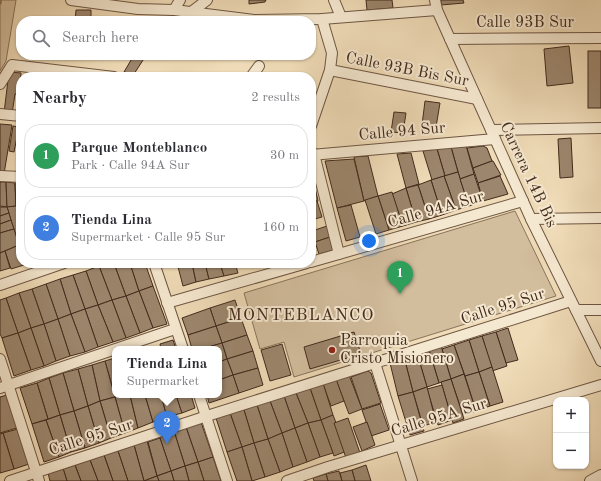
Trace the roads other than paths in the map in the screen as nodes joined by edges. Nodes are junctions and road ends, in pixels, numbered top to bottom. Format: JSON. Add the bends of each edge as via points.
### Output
{"nodes":[{"id":1,"x":71,"y":0,"type":"edge"},
{"id":2,"x":180,"y":0,"type":"edge"},
{"id":3,"x":207,"y":0,"type":"edge"},
{"id":4,"x":334,"y":0,"type":"edge"},
{"id":5,"x":91,"y":1,"type":"edge"},
{"id":6,"x":436,"y":5,"type":"edge"},
{"id":7,"x":174,"y":10,"type":"junction"},
{"id":8,"x":190,"y":13,"type":"junction"},
{"id":9,"x":217,"y":16,"type":"edge"},
{"id":10,"x":341,"y":17,"type":"junction"},
{"id":11,"x":316,"y":19,"type":"edge"},
{"id":12,"x":322,"y":19,"type":"junction"},
{"id":13,"x":601,"y":38,"type":"edge"},
{"id":14,"x":450,"y":39,"type":"junction"},
{"id":15,"x":259,"y":66,"type":"dead end"},
{"id":16,"x":330,"y":70,"type":"junction"},
{"id":17,"x":72,"y":72,"type":"edge"},
{"id":18,"x":255,"y":72,"type":"edge"},
{"id":19,"x":0,"y":84,"type":"edge"},
{"id":20,"x":477,"y":99,"type":"junction"},
{"id":21,"x":316,"y":111,"type":"edge"},
{"id":22,"x":0,"y":114,"type":"edge"},
{"id":23,"x":16,"y":116,"type":"edge"},
{"id":24,"x":601,"y":128,"type":"edge"},
{"id":25,"x":493,"y":135,"type":"junction"},
{"id":26,"x":316,"y":154,"type":"edge"},
{"id":27,"x":316,"y":169,"type":"edge"},
{"id":28,"x":0,"y":176,"type":"edge"},
{"id":29,"x":16,"y":177,"type":"edge"},
{"id":30,"x":523,"y":201,"type":"junction"},
{"id":31,"x":601,"y":218,"type":"edge"},
{"id":32,"x":531,"y":219,"type":"junction"},
{"id":33,"x":339,"y":254,"type":"junction"},
{"id":34,"x":316,"y":261,"type":"edge"},
{"id":35,"x":49,"y":268,"type":"edge"},
{"id":36,"x":156,"y":268,"type":"edge"},
{"id":37,"x":290,"y":268,"type":"edge"},
{"id":38,"x":0,"y":285,"type":"edge"},
{"id":39,"x":571,"y":300,"type":"junction"},
{"id":40,"x":167,"y":304,"type":"junction"},
{"id":41,"x":576,"y":310,"type":"junction"},
{"id":42,"x":601,"y":310,"type":"edge"},
{"id":43,"x":175,"y":328,"type":"junction"},
{"id":44,"x":122,"y":346,"type":"edge"},
{"id":45,"x":181,"y":346,"type":"edge"},
{"id":46,"x":112,"y":349,"type":"edge"},
{"id":47,"x":0,"y":359,"type":"edge"},
{"id":48,"x":601,"y":361,"type":"edge"},
{"id":49,"x":375,"y":363,"type":"junction"},
{"id":50,"x":4,"y":386,"type":"edge"},
{"id":51,"x":601,"y":386,"type":"edge"},
{"id":52,"x":200,"y":398,"type":"edge"},
{"id":53,"x":207,"y":416,"type":"junction"},
{"id":54,"x":401,"y":445,"type":"junction"},
{"id":55,"x":601,"y":475,"type":"edge"},
{"id":56,"x":38,"y":477,"type":"edge"},
{"id":57,"x":10,"y":481,"type":"edge"},
{"id":58,"x":227,"y":481,"type":"edge"},
{"id":59,"x":287,"y":481,"type":"edge"},
{"id":60,"x":412,"y":481,"type":"edge"},
{"id":61,"x":590,"y":481,"type":"edge"}],
"edges":[{"from":1,"to":5,"type":"street"},
{"from":2,"to":7,"type":"street"},
{"from":3,"to":8,"type":"street"},
{"from":4,"to":10,"type":"street"},
{"from":5,"to":7,"type":"street","via":[[138,9]]},
{"from":6,"to":10,"type":"street"},
{"from":6,"to":14,"type":"street","name":"Carrera 14B Bis"},
{"from":7,"to":8,"type":"street"},
{"from":8,"to":9,"type":"street"},
{"from":10,"to":12,"type":"street"},
{"from":11,"to":12,"type":"street"},
{"from":12,"to":16,"type":"street","via":[[332,53]]},
{"from":13,"to":14,"type":"street","name":"Calle 93B Sur"},
{"from":14,"to":20,"type":"street","name":"Carrera 14B Bis"},
{"from":15,"to":18,"type":"street"},
{"from":16,"to":20,"type":"street","name":"Calle 93B Bis Sur"},
{"from":16,"to":21,"type":"street"},
{"from":17,"to":19,"type":"street","via":[[12,65]]},
{"from":20,"to":25,"type":"street","name":"Carrera 14B Bis"},
{"from":22,"to":23,"type":"street"},
{"from":24,"to":25,"type":"street","name":"Calle 94 Sur"},
{"from":25,"to":26,"type":"street","name":"Calle 94 Sur"},
{"from":25,"to":30,"type":"street","name":"Carrera 14B Bis"},
{"from":27,"to":33,"type":"street"},
{"from":28,"to":29,"type":"street"},
{"from":30,"to":32,"type":"street","name":"Carrera 14B Bis"},
{"from":30,"to":33,"type":"street","name":"Calle 94A Sur"},
{"from":31,"to":32,"type":"street"},
{"from":32,"to":39,"type":"street","name":"Carrera 14B Bis"},
{"from":33,"to":34,"type":"street","name":"Calle 94A Sur"},
{"from":35,"to":38,"type":"street"},
{"from":36,"to":40,"type":"street"},
{"from":37,"to":40,"type":"street"},
{"from":39,"to":41,"type":"street","name":"Carrera 14B Bis"},
{"from":39,"to":49,"type":"street","name":"Calle 95 Sur"},
{"from":40,"to":43,"type":"street"},
{"from":41,"to":42,"type":"street"},
{"from":41,"to":48,"type":"street","name":"Carrera 14B Bis"},
{"from":43,"to":44,"type":"street"},
{"from":43,"to":45,"type":"street"},
{"from":46,"to":50,"type":"street"},
{"from":47,"to":50,"type":"street"},
{"from":49,"to":53,"type":"street","name":"Calle 95 Sur"},
{"from":49,"to":54,"type":"street"},
{"from":50,"to":56,"type":"street"},
{"from":51,"to":54,"type":"street","name":"Calle 95A Sur"},
{"from":52,"to":53,"type":"street"},
{"from":53,"to":56,"type":"street","name":"Calle 95 Sur"},
{"from":53,"to":58,"type":"street"},
{"from":54,"to":59,"type":"street","name":"Calle 95A Sur"},
{"from":54,"to":60,"type":"street"},
{"from":55,"to":61,"type":"street"},
{"from":56,"to":57,"type":"street","name":"Calle 95 Sur"}]}
